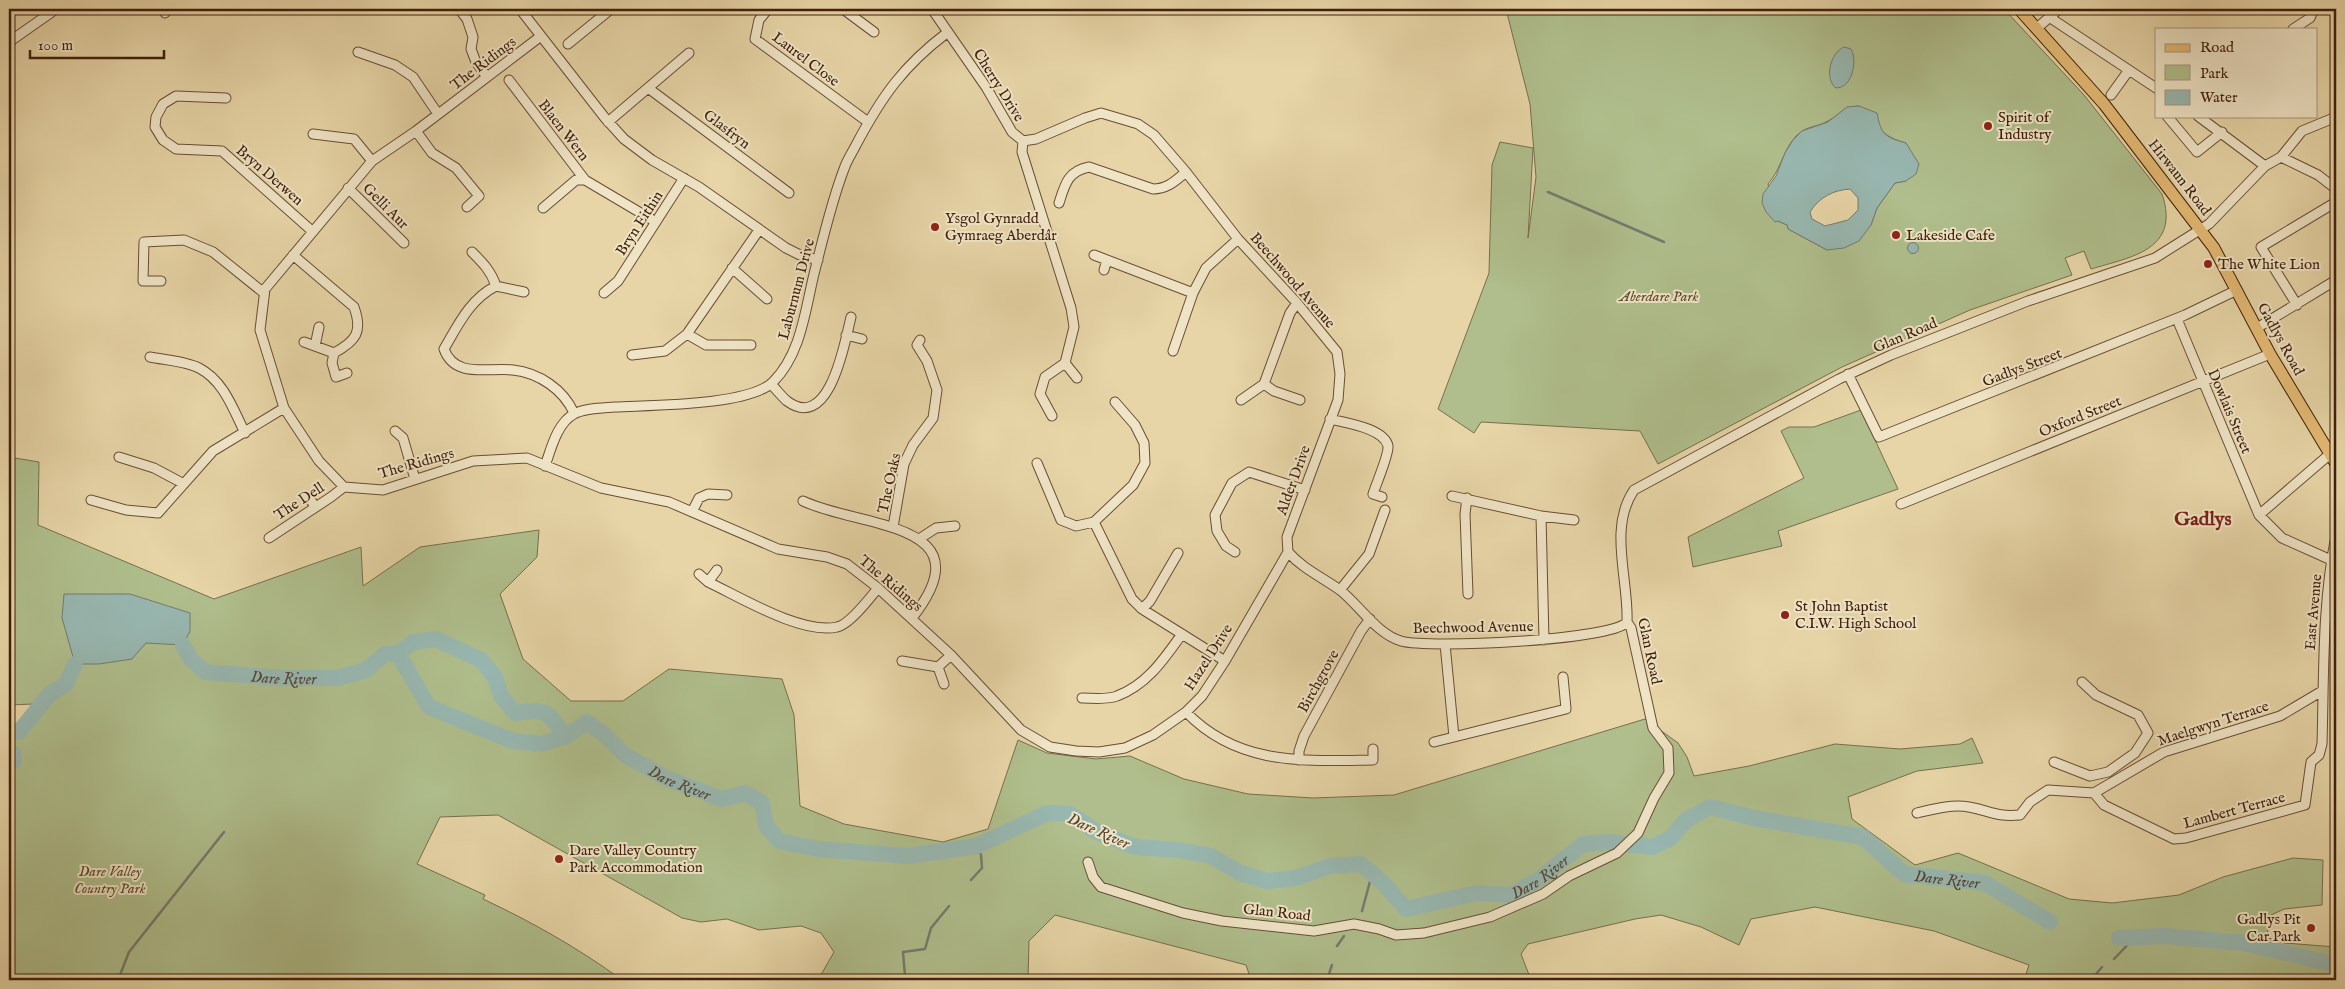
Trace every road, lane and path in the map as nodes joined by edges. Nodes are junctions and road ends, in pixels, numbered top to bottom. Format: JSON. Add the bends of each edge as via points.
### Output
{"nodes":[{"id":1,"x":56,"y":9,"type":"edge"},
{"id":2,"x":459,"y":9,"type":"edge"},
{"id":3,"x":520,"y":9,"type":"edge"},
{"id":4,"x":611,"y":9,"type":"edge"},
{"id":5,"x":768,"y":9,"type":"edge"},
{"id":6,"x":843,"y":9,"type":"edge"},
{"id":7,"x":932,"y":9,"type":"edge"},
{"id":8,"x":2019,"y":9,"type":"edge"},
{"id":9,"x":2059,"y":9,"type":"edge"},
{"id":10,"x":2314,"y":9,"type":"edge"},
{"id":11,"x":2049,"y":17,"type":"junction"},
{"id":12,"x":2038,"y":28,"type":"junction"},
{"id":13,"x":2295,"y":28,"type":"edge"},
{"id":14,"x":874,"y":32,"type":"dead end"},
{"id":15,"x":948,"y":32,"type":"junction"},
{"id":16,"x":541,"y":36,"type":"junction"},
{"id":17,"x":9,"y":42,"type":"edge"},
{"id":18,"x":568,"y":44,"type":"dead end"},
{"id":19,"x":358,"y":52,"type":"dead end"},
{"id":20,"x":689,"y":53,"type":"dead end"},
{"id":21,"x":2129,"y":70,"type":"junction"},
{"id":22,"x":487,"y":77,"type":"junction"},
{"id":23,"x":509,"y":80,"type":"dead end"},
{"id":24,"x":2155,"y":87,"type":"edge"},
{"id":25,"x":648,"y":88,"type":"junction"},
{"id":26,"x":2112,"y":95,"type":"dead end"},
{"id":27,"x":521,"y":96,"type":"junction"},
{"id":28,"x":226,"y":98,"type":"dead end"},
{"id":29,"x":513,"y":103,"type":"dead end"},
{"id":30,"x":438,"y":114,"type":"junction"},
{"id":31,"x":2336,"y":117,"type":"edge"},
{"id":32,"x":2168,"y":118,"type":"edge"},
{"id":33,"x":2201,"y":118,"type":"edge"},
{"id":34,"x":608,"y":122,"type":"junction"},
{"id":35,"x":868,"y":122,"type":"junction"},
{"id":36,"x":416,"y":131,"type":"junction"},
{"id":37,"x":2222,"y":132,"type":"junction"},
{"id":38,"x":313,"y":134,"type":"dead end"},
{"id":39,"x":1023,"y":141,"type":"junction"},
{"id":40,"x":2281,"y":157,"type":"junction"},
{"id":41,"x":372,"y":160,"type":"junction"},
{"id":42,"x":2265,"y":166,"type":"junction"},
{"id":43,"x":1186,"y":172,"type":"junction"},
{"id":44,"x":684,"y":178,"type":"junction"},
{"id":45,"x":585,"y":180,"type":"junction"},
{"id":46,"x":348,"y":188,"type":"junction"},
{"id":47,"x":2336,"y":189,"type":"edge"},
{"id":48,"x":789,"y":192,"type":"dead end"},
{"id":49,"x":2336,"y":202,"type":"edge"},
{"id":50,"x":1059,"y":203,"type":"dead end"},
{"id":51,"x":467,"y":207,"type":"dead end"},
{"id":52,"x":543,"y":208,"type":"dead end"},
{"id":53,"x":656,"y":222,"type":"junction"},
{"id":54,"x":2200,"y":229,"type":"junction"},
{"id":55,"x":759,"y":230,"type":"junction"},
{"id":56,"x":312,"y":231,"type":"junction"},
{"id":57,"x":1238,"y":239,"type":"junction"},
{"id":58,"x":404,"y":243,"type":"dead end"},
{"id":59,"x":472,"y":252,"type":"dead end"},
{"id":60,"x":293,"y":255,"type":"junction"},
{"id":61,"x":1094,"y":255,"type":"dead end"},
{"id":62,"x":818,"y":260,"type":"junction"},
{"id":63,"x":1107,"y":260,"type":"junction"},
{"id":64,"x":732,"y":268,"type":"junction"},
{"id":65,"x":1104,"y":270,"type":"dead end"},
{"id":66,"x":609,"y":275,"type":"dead end"},
{"id":67,"x":2336,"y":280,"type":"edge"},
{"id":68,"x":161,"y":281,"type":"dead end"},
{"id":69,"x":618,"y":281,"type":"junction"},
{"id":70,"x":496,"y":286,"type":"junction"},
{"id":71,"x":2237,"y":290,"type":"junction"},
{"id":72,"x":524,"y":292,"type":"dead end"},
{"id":73,"x":604,"y":293,"type":"dead end"},
{"id":74,"x":1193,"y":293,"type":"junction"},
{"id":75,"x":264,"y":294,"type":"junction"},
{"id":76,"x":768,"y":299,"type":"dead end"},
{"id":77,"x":1297,"y":303,"type":"junction"},
{"id":78,"x":2297,"y":305,"type":"junction"},
{"id":79,"x":851,"y":317,"type":"dead end"},
{"id":80,"x":2177,"y":319,"type":"junction"},
{"id":81,"x":319,"y":327,"type":"dead end"},
{"id":82,"x":2257,"y":328,"type":"junction"},
{"id":83,"x":687,"y":334,"type":"junction"},
{"id":84,"x":846,"y":335,"type":"junction"},
{"id":85,"x":862,"y":339,"type":"dead end"},
{"id":86,"x":920,"y":340,"type":"dead end"},
{"id":87,"x":304,"y":342,"type":"dead end"},
{"id":88,"x":752,"y":345,"type":"dead end"},
{"id":89,"x":315,"y":346,"type":"junction"},
{"id":90,"x":1173,"y":351,"type":"dead end"},
{"id":91,"x":334,"y":353,"type":"junction"},
{"id":92,"x":2270,"y":354,"type":"junction"},
{"id":93,"x":632,"y":356,"type":"dead end"},
{"id":94,"x":150,"y":357,"type":"dead end"},
{"id":95,"x":1065,"y":363,"type":"junction"},
{"id":96,"x":347,"y":373,"type":"dead end"},
{"id":97,"x":1848,"y":374,"type":"junction"},
{"id":98,"x":1077,"y":378,"type":"dead end"},
{"id":99,"x":2204,"y":382,"type":"junction"},
{"id":100,"x":771,"y":384,"type":"junction"},
{"id":101,"x":1264,"y":384,"type":"junction"},
{"id":102,"x":1240,"y":400,"type":"dead end"},
{"id":103,"x":1300,"y":400,"type":"dead end"},
{"id":104,"x":1115,"y":402,"type":"dead end"},
{"id":105,"x":284,"y":408,"type":"junction"},
{"id":106,"x":574,"y":413,"type":"junction"},
{"id":107,"x":1052,"y":416,"type":"dead end"},
{"id":108,"x":1330,"y":419,"type":"junction"},
{"id":109,"x":395,"y":431,"type":"dead end"},
{"id":110,"x":246,"y":433,"type":"junction"},
{"id":111,"x":2330,"y":454,"type":"junction"},
{"id":112,"x":119,"y":457,"type":"dead end"},
{"id":113,"x":1037,"y":463,"type":"dead end"},
{"id":114,"x":2336,"y":464,"type":"edge"},
{"id":115,"x":545,"y":466,"type":"junction"},
{"id":116,"x":415,"y":479,"type":"junction"},
{"id":117,"x":184,"y":484,"type":"junction"},
{"id":118,"x":344,"y":487,"type":"junction"},
{"id":119,"x":1305,"y":490,"type":"junction"},
{"id":120,"x":727,"y":495,"type":"dead end"},
{"id":121,"x":307,"y":496,"type":"dead end"},
{"id":122,"x":1452,"y":496,"type":"dead end"},
{"id":123,"x":1382,"y":497,"type":"dead end"},
{"id":124,"x":1467,"y":498,"type":"junction"},
{"id":125,"x":91,"y":500,"type":"dead end"},
{"id":126,"x":803,"y":501,"type":"dead end"},
{"id":127,"x":1901,"y":504,"type":"dead end"},
{"id":128,"x":316,"y":507,"type":"junction"},
{"id":129,"x":1384,"y":510,"type":"dead end"},
{"id":130,"x":692,"y":512,"type":"junction"},
{"id":131,"x":2259,"y":515,"type":"junction"},
{"id":132,"x":1541,"y":516,"type":"junction"},
{"id":133,"x":1574,"y":520,"type":"dead end"},
{"id":134,"x":1094,"y":522,"type":"junction"},
{"id":135,"x":955,"y":526,"type":"dead end"},
{"id":136,"x":893,"y":527,"type":"junction"},
{"id":137,"x":2336,"y":536,"type":"edge"},
{"id":138,"x":269,"y":538,"type":"dead end"},
{"id":139,"x":919,"y":539,"type":"junction"},
{"id":140,"x":1235,"y":552,"type":"dead end"},
{"id":141,"x":1288,"y":552,"type":"junction"},
{"id":142,"x":1178,"y":553,"type":"dead end"},
{"id":143,"x":2331,"y":560,"type":"junction"},
{"id":144,"x":717,"y":570,"type":"dead end"},
{"id":145,"x":699,"y":574,"type":"dead end"},
{"id":146,"x":708,"y":582,"type":"junction"},
{"id":147,"x":878,"y":588,"type":"junction"},
{"id":148,"x":1340,"y":590,"type":"junction"},
{"id":149,"x":1468,"y":594,"type":"dead end"},
{"id":150,"x":1142,"y":609,"type":"junction"},
{"id":151,"x":912,"y":618,"type":"junction"},
{"id":152,"x":1370,"y":619,"type":"junction"},
{"id":153,"x":1627,"y":622,"type":"junction"},
{"id":154,"x":1182,"y":634,"type":"junction"},
{"id":155,"x":1544,"y":640,"type":"junction"},
{"id":156,"x":1445,"y":644,"type":"junction"},
{"id":157,"x":951,"y":655,"type":"junction"},
{"id":158,"x":902,"y":661,"type":"dead end"},
{"id":159,"x":1225,"y":661,"type":"junction"},
{"id":160,"x":938,"y":667,"type":"junction"},
{"id":161,"x":1562,"y":677,"type":"dead end"},
{"id":162,"x":2082,"y":682,"type":"dead end"},
{"id":163,"x":944,"y":684,"type":"dead end"},
{"id":164,"x":2322,"y":691,"type":"junction"},
{"id":165,"x":1082,"y":698,"type":"dead end"},
{"id":166,"x":1186,"y":712,"type":"junction"},
{"id":167,"x":1454,"y":737,"type":"junction"},
{"id":168,"x":1434,"y":742,"type":"dead end"},
{"id":169,"x":1372,"y":749,"type":"dead end"},
{"id":170,"x":2131,"y":756,"type":"junction"},
{"id":171,"x":1299,"y":760,"type":"junction"},
{"id":172,"x":2054,"y":762,"type":"dead end"},
{"id":173,"x":2142,"y":764,"type":"junction"},
{"id":174,"x":2090,"y":794,"type":"junction"},
{"id":175,"x":1917,"y":813,"type":"dead end"},
{"id":176,"x":1088,"y":862,"type":"dead end"}],
"edges":[{"from":1,"to":17,"type":"street"},
{"from":2,"to":22,"type":"street","via":[[467,19],[473,37],[471,49],[476,62]]},
{"from":3,"to":16,"type":"street"},
{"from":4,"to":18,"type":"street"},
{"from":5,"to":35,"type":"street","name":"Laurel Close","via":[[759,20],[756,39]]},
{"from":6,"to":14,"type":"street"},
{"from":7,"to":15,"type":"street","name":"Cherry Drive"},
{"from":8,"to":12,"type":"main road","name":"Hirwaun Road"},
{"from":9,"to":11,"type":"street"},
{"from":10,"to":13,"type":"street","via":[[2310,18]]},
{"from":11,"to":12,"type":"street"},
{"from":11,"to":21,"type":"street"},
{"from":12,"to":54,"type":"main road","name":"Hirwaun Road","via":[[2104,104]]},
{"from":15,"to":35,"type":"street","name":"Laburnum Drive","via":[[893,83]]},
{"from":15,"to":39,"type":"street","name":"Cherry Drive","via":[[1012,132]]},
{"from":16,"to":22,"type":"street","name":"The Ridings"},
{"from":16,"to":34,"type":"street"},
{"from":19,"to":30,"type":"street","via":[[395,65],[413,77]]},
{"from":20,"to":25,"type":"street"},
{"from":21,"to":24,"type":"street"},
{"from":21,"to":26,"type":"street"},
{"from":22,"to":30,"type":"street","name":"The Ridings"},
{"from":23,"to":27,"type":"street","name":"Blaen Wern"},
{"from":25,"to":34,"type":"street"},
{"from":25,"to":48,"type":"street","name":"Glasfryn"},
{"from":27,"to":29,"type":"street","name":"Blaen Wern"},
{"from":27,"to":45,"type":"street","name":"Blaen Wern"},
{"from":28,"to":56,"type":"street","name":"Bryn Derwen","via":[[176,96],[164,104],[156,117],[155,127],[162,140],[176,149],[222,151]]},
{"from":30,"to":36,"type":"street","name":"The Ridings"},
{"from":31,"to":40,"type":"street","name":"Hirwaun Road","via":[[2308,127]]},
{"from":32,"to":37,"type":"street","via":[[2196,152]]},
{"from":33,"to":37,"type":"street"},
{"from":34,"to":44,"type":"street","via":[[652,160]]},
{"from":35,"to":62,"type":"street","name":"Laburnum Drive","via":[[844,166]]},
{"from":36,"to":41,"type":"street","name":"The Ridings"},
{"from":36,"to":51,"type":"street","via":[[432,153],[456,168],[479,196]]},
{"from":37,"to":42,"type":"street"},
{"from":38,"to":41,"type":"street","via":[[354,139]]},
{"from":39,"to":43,"type":"street","name":"Cherry Drive","via":[[1036,139],[1101,113],[1114,115],[1138,124],[1154,135]]},
{"from":39,"to":95,"type":"street","via":[[1022,152],[1071,308],[1074,327]]},
{"from":40,"to":42,"type":"street","name":"Hirwaun Road"},
{"from":40,"to":47,"type":"street","via":[[2318,175]]},
{"from":41,"to":46,"type":"street","name":"The Ridings"},
{"from":42,"to":54,"type":"street","name":"Hirwaun Road","via":[[2209,224]]},
{"from":43,"to":50,"type":"street","via":[[1161,189],[1089,167],[1078,169],[1058,191]]},
{"from":43,"to":57,"type":"street","name":"Beechwood Avenue"},
{"from":44,"to":53,"type":"street","name":"Bryn Eithin"},
{"from":44,"to":55,"type":"street"},
{"from":45,"to":52,"type":"street","name":"Blaen Wern","via":[[576,180]]},
{"from":45,"to":53,"type":"street","name":"Blaen Wern"},
{"from":46,"to":56,"type":"street","name":"The Ridings"},
{"from":46,"to":58,"type":"street","name":"Gelli Aur"},
{"from":49,"to":78,"type":"street","via":[[2261,246]]},
{"from":53,"to":69,"type":"street","name":"Bryn Eithin"},
{"from":54,"to":71,"type":"main road","name":"Gadlys Road"},
{"from":54,"to":97,"type":"street","name":"Glan Road","via":[[2154,258],[1973,322]]},
{"from":55,"to":62,"type":"street","via":[[786,248]]},
{"from":55,"to":64,"type":"street"},
{"from":56,"to":60,"type":"street","name":"The Ridings"},
{"from":57,"to":74,"type":"street","via":[[1206,268]]},
{"from":57,"to":77,"type":"street","name":"Beechwood Avenue"},
{"from":59,"to":70,"type":"street","via":[[492,275]]},
{"from":60,"to":75,"type":"street","name":"The Ridings"},
{"from":60,"to":91,"type":"street","via":[[354,307],[358,320],[354,340]]},
{"from":61,"to":63,"type":"street"},
{"from":62,"to":100,"type":"street","name":"Laburnum Drive","via":[[797,344],[783,371]]},
{"from":63,"to":65,"type":"street"},
{"from":63,"to":74,"type":"street"},
{"from":64,"to":76,"type":"street"},
{"from":64,"to":83,"type":"street"},
{"from":66,"to":69,"type":"street"},
{"from":67,"to":78,"type":"street"},
{"from":68,"to":75,"type":"street","via":[[143,281],[144,242],[184,240],[213,252]]},
{"from":69,"to":73,"type":"street","name":"Bryn Eithin"},
{"from":70,"to":72,"type":"street"},
{"from":70,"to":106,"type":"street","via":[[466,311],[444,349],[447,358],[461,368],[512,370],[536,376],[552,385]]},
{"from":71,"to":80,"type":"street","name":"Gadlys Street"},
{"from":71,"to":82,"type":"main road","name":"Gadlys Road"},
{"from":74,"to":90,"type":"street"},
{"from":75,"to":105,"type":"street","name":"The Ridings","via":[[260,330]]},
{"from":77,"to":101,"type":"street"},
{"from":77,"to":108,"type":"street","name":"Beechwood Avenue","via":[[1338,352],[1338,400]]},
{"from":78,"to":82,"type":"street"},
{"from":79,"to":84,"type":"street"},
{"from":80,"to":97,"type":"street","name":"Gadlys Street","via":[[1879,437]]},
{"from":80,"to":99,"type":"street","name":"Dowlais Street"},
{"from":81,"to":89,"type":"street"},
{"from":82,"to":92,"type":"main road","name":"Gadlys Road"},
{"from":83,"to":88,"type":"street","via":[[706,346]]},
{"from":83,"to":93,"type":"street","via":[[665,352]]},
{"from":84,"to":85,"type":"street"},
{"from":84,"to":100,"type":"street","via":[[830,389],[818,402],[796,405],[787,401]]},
{"from":86,"to":136,"type":"street","name":"The Oaks","via":[[917,345],[927,360],[938,390],[934,418],[913,445],[904,464]]},
{"from":87,"to":89,"type":"street"},
{"from":89,"to":91,"type":"street"},
{"from":91,"to":96,"type":"street","via":[[332,379]]},
{"from":92,"to":99,"type":"street","name":"Oxford Street"},
{"from":92,"to":111,"type":"main road","name":"Gadlys Road"},
{"from":94,"to":110,"type":"street","via":[[197,367],[212,378],[223,391]]},
{"from":95,"to":98,"type":"street"},
{"from":95,"to":107,"type":"street","via":[[1045,377],[1040,394]]},
{"from":97,"to":153,"type":"street","name":"Glan Road","via":[[1634,490],[1622,521]]},
{"from":99,"to":127,"type":"street","name":"Oxford Street"},
{"from":99,"to":131,"type":"street","name":"Dowlais Street"},
{"from":100,"to":106,"type":"street","name":"Laburnum Drive","via":[[754,394],[727,399]]},
{"from":101,"to":102,"type":"street"},
{"from":101,"to":103,"type":"street"},
{"from":104,"to":134,"type":"street","via":[[1135,425],[1144,443],[1145,463],[1132,485]]},
{"from":105,"to":110,"type":"street"},
{"from":105,"to":118,"type":"street","name":"The Ridings","via":[[319,460]]},
{"from":106,"to":115,"type":"street","via":[[560,428]]},
{"from":108,"to":119,"type":"street","name":"Alder Drive"},
{"from":108,"to":123,"type":"street","via":[[1366,428],[1384,438],[1388,448],[1373,494]]},
{"from":109,"to":116,"type":"street","via":[[403,438]]},
{"from":110,"to":117,"type":"street","via":[[213,451]]},
{"from":111,"to":114,"type":"main road","name":"Gadlys Road"},
{"from":111,"to":131,"type":"street"},
{"from":112,"to":117,"type":"street","via":[[154,468]]},
{"from":113,"to":134,"type":"street","via":[[1061,520],[1076,526]]},
{"from":115,"to":116,"type":"street","name":"The Ridings","via":[[527,458],[473,460]]},
{"from":115,"to":130,"type":"street","name":"The Ridings","via":[[601,488],[669,502]]},
{"from":116,"to":118,"type":"street","name":"The Ridings","via":[[382,490]]},
{"from":117,"to":125,"type":"street","via":[[158,513],[126,510]]},
{"from":118,"to":128,"type":"street","name":"The Dell"},
{"from":119,"to":140,"type":"street","via":[[1249,472],[1232,483],[1215,515],[1217,531],[1226,546]]},
{"from":119,"to":141,"type":"street","name":"Alder Drive","via":[[1287,537]]},
{"from":120,"to":130,"type":"street","via":[[708,494],[699,498]]},
{"from":121,"to":128,"type":"street"},
{"from":122,"to":124,"type":"street"},
{"from":124,"to":132,"type":"street"},
{"from":124,"to":149,"type":"street"},
{"from":126,"to":136,"type":"street","via":[[820,509]]},
{"from":128,"to":138,"type":"street","name":"The Dell"},
{"from":129,"to":148,"type":"street","via":[[1369,554]]},
{"from":130,"to":147,"type":"street","name":"The Ridings","via":[[778,549],[828,557],[848,564]]},
{"from":131,"to":143,"type":"street","via":[[2282,538]]},
{"from":132,"to":133,"type":"street"},
{"from":132,"to":155,"type":"street"},
{"from":134,"to":150,"type":"street","via":[[1123,584]]},
{"from":135,"to":139,"type":"street","via":[[936,528]]},
{"from":136,"to":139,"type":"street"},
{"from":137,"to":143,"type":"street","name":"East Avenue"},
{"from":139,"to":151,"type":"street","via":[[937,562],[927,599]]},
{"from":141,"to":148,"type":"street","name":"Beechwood Avenue","via":[[1298,563]]},
{"from":141,"to":159,"type":"street","name":"Hazel Drive"},
{"from":142,"to":150,"type":"street"},
{"from":143,"to":164,"type":"street","name":"East Avenue"},
{"from":144,"to":146,"type":"street"},
{"from":145,"to":146,"type":"street"},
{"from":146,"to":147,"type":"street","via":[[772,613],[813,628],[839,627]]},
{"from":147,"to":151,"type":"street","name":"The Ridings"},
{"from":148,"to":152,"type":"street","name":"Beechwood Avenue"},
{"from":150,"to":154,"type":"street"},
{"from":151,"to":157,"type":"street","name":"The Ridings"},
{"from":152,"to":156,"type":"street","name":"Beechwood Avenue","via":[[1388,635],[1401,641]]},
{"from":152,"to":171,"type":"street","name":"Birchgrove","via":[[1304,736]]},
{"from":153,"to":155,"type":"street","name":"Beechwood Avenue","via":[[1616,629]]},
{"from":153,"to":176,"type":"street","name":"Glan Road","via":[[1653,728],[1668,748],[1669,773],[1638,833],[1617,853],[1569,876],[1544,894],[1490,917],[1424,933],[1396,935],[1354,924],[1314,931],[1222,921],[1183,913],[1101,888]]},
{"from":154,"to":159,"type":"street"},
{"from":154,"to":165,"type":"street","via":[[1152,673],[1136,687],[1116,697]]},
{"from":155,"to":156,"type":"street","name":"Beechwood Avenue"},
{"from":156,"to":167,"type":"street"},
{"from":157,"to":160,"type":"street"},
{"from":157,"to":166,"type":"street","name":"Hazel Drive","via":[[1021,730],[1050,747],[1100,752],[1125,748]]},
{"from":158,"to":160,"type":"street"},
{"from":159,"to":166,"type":"street","name":"Hazel Drive","via":[[1202,696]]},
{"from":160,"to":163,"type":"street"},
{"from":161,"to":167,"type":"street","via":[[1566,709]]},
{"from":162,"to":170,"type":"street","via":[[2096,695],[2138,715],[2148,733]]},
{"from":164,"to":173,"type":"street","name":"Maelgwyn Terrace","via":[[2280,716],[2164,752]]},
{"from":164,"to":174,"type":"street","name":"Lambert Terrace","via":[[2322,744],[2319,755],[2311,762],[2305,805],[2174,839]]},
{"from":166,"to":171,"type":"street","via":[[1213,734],[1239,747],[1263,756]]},
{"from":167,"to":168,"type":"street"},
{"from":169,"to":171,"type":"street","via":[[1373,760]]},
{"from":170,"to":172,"type":"street","via":[[2108,772],[2090,776]]},
{"from":170,"to":173,"type":"street"},
{"from":173,"to":174,"type":"street","name":"Maelgwyn Terrace"},
{"from":174,"to":175,"type":"street","via":[[2048,790],[2030,802],[2020,814],[2001,816],[1968,807]]}]}
